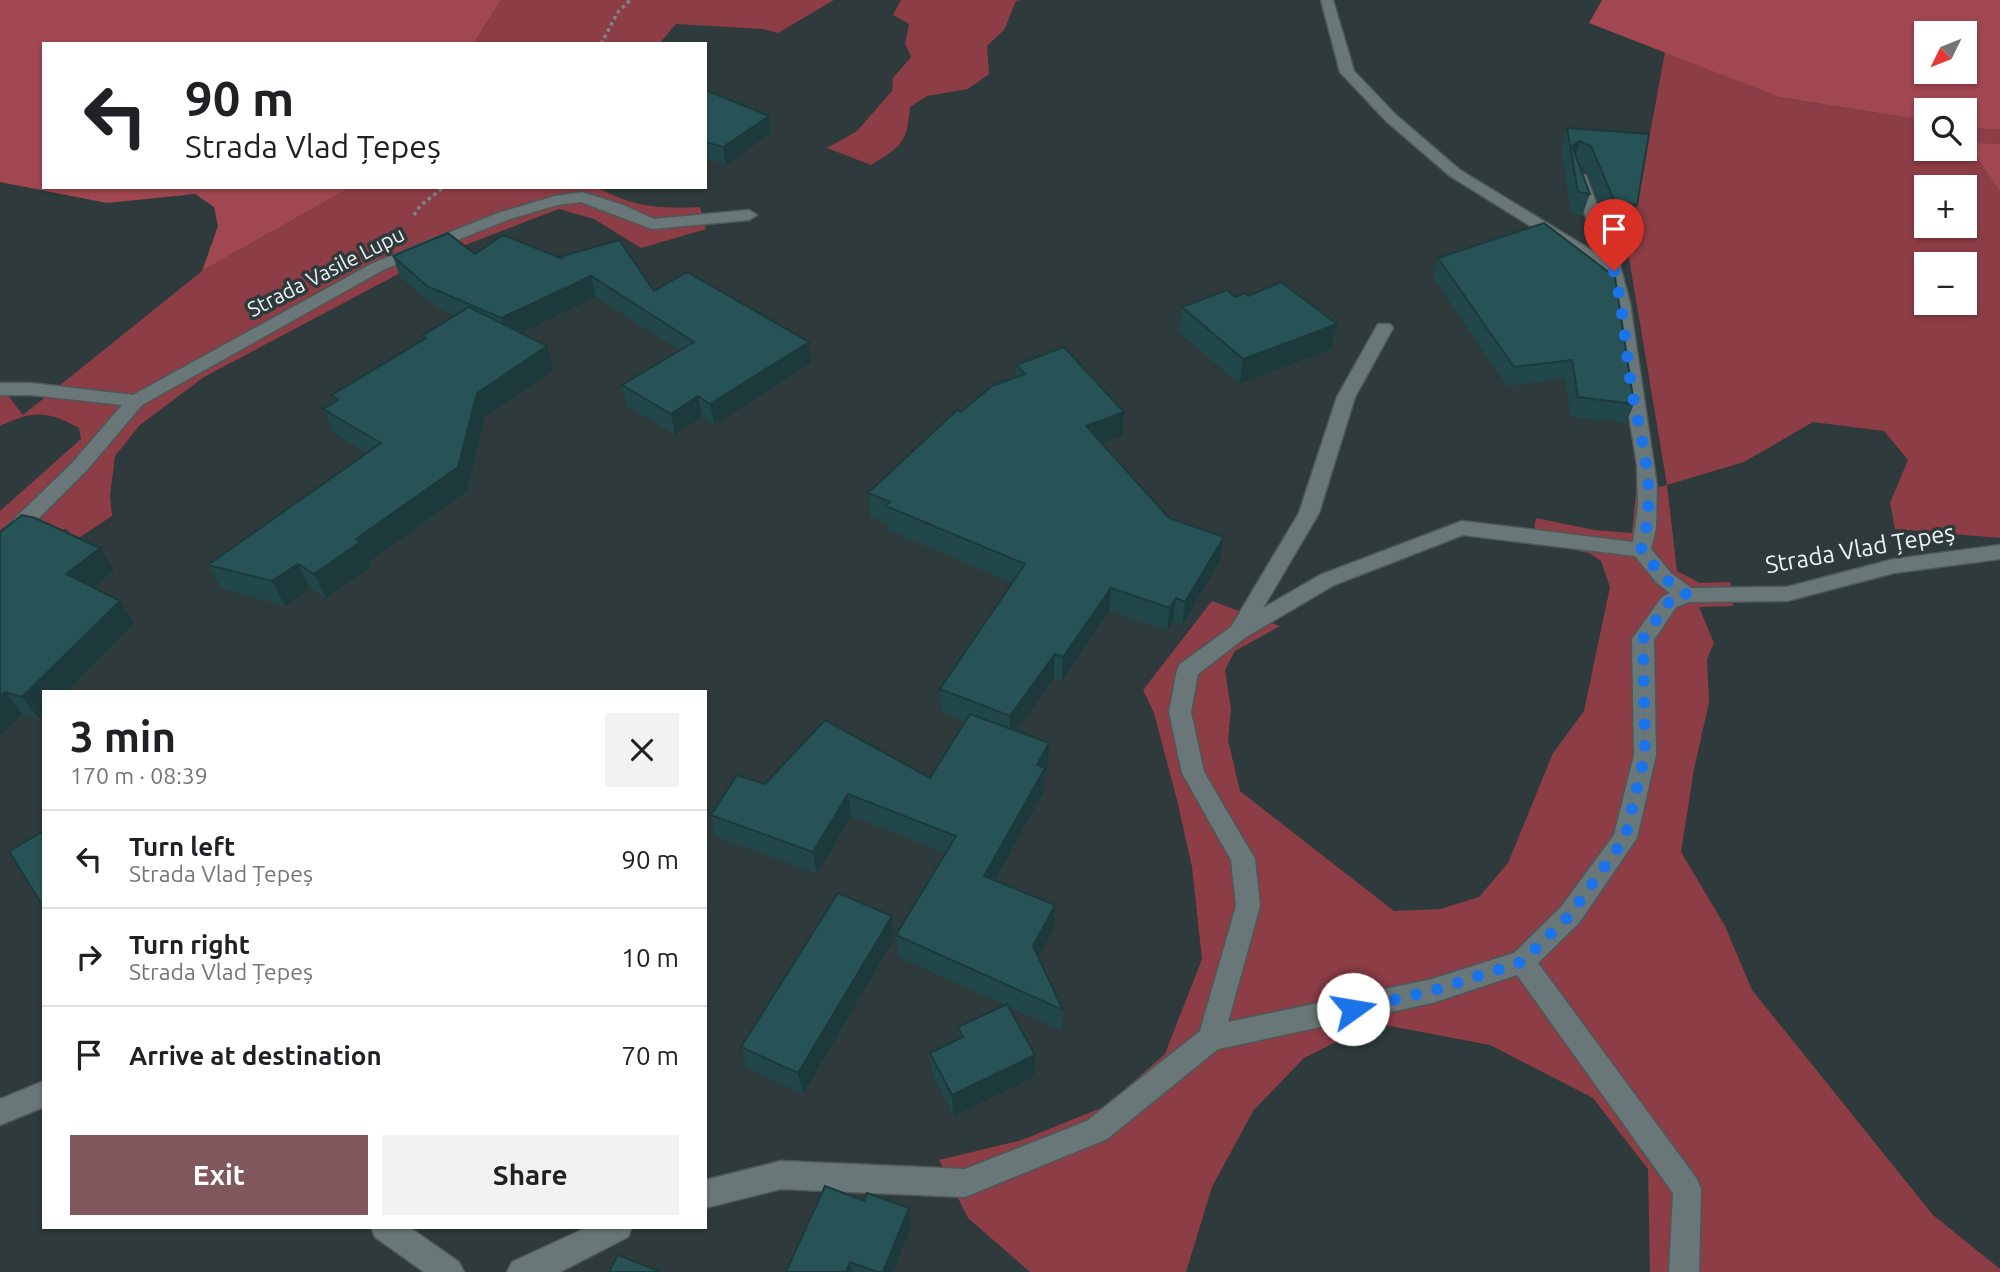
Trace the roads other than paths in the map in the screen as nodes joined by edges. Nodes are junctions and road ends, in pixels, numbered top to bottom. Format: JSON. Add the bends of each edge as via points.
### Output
{"nodes":[{"id":1,"x":1327,"y":0,"type":"edge"},
{"id":2,"x":1575,"y":169,"type":"edge"},
{"id":3,"x":749,"y":215,"type":"dead end"},
{"id":4,"x":1614,"y":271,"type":"junction"},
{"id":5,"x":1384,"y":328,"type":"dead end"},
{"id":6,"x":0,"y":389,"type":"edge"},
{"id":7,"x":136,"y":401,"type":"junction"},
{"id":8,"x":0,"y":545,"type":"edge"},
{"id":9,"x":1641,"y":550,"type":"junction"},
{"id":10,"x":2000,"y":552,"type":"edge"},
{"id":11,"x":1678,"y":598,"type":"junction"},
{"id":12,"x":1239,"y":632,"type":"junction"},
{"id":13,"x":1522,"y":962,"type":"junction"},
{"id":14,"x":1211,"y":1038,"type":"junction"},
{"id":15,"x":42,"y":1095,"type":"edge"},
{"id":16,"x":0,"y":1112,"type":"edge"},
{"id":17,"x":707,"y":1194,"type":"edge"},
{"id":18,"x":388,"y":1229,"type":"edge"},
{"id":19,"x":614,"y":1229,"type":"edge"},
{"id":20,"x":449,"y":1272,"type":"edge"},
{"id":21,"x":523,"y":1272,"type":"edge"},
{"id":22,"x":1684,"y":1272,"type":"edge"}],
"edges":[{"from":1,"to":4,"type":"street","via":[[1347,72],[1391,118],[1455,173]]},
{"from":2,"to":4,"type":"street"},
{"from":3,"to":7,"type":"street","name":"Strada Vasile Lupu","via":[[652,224],[582,197],[504,216],[379,266]]},
{"from":4,"to":9,"type":"street","via":[[1646,453],[1649,523]]},
{"from":5,"to":12,"type":"street","via":[[1346,397],[1309,513]]},
{"from":6,"to":7,"type":"street","via":[[31,388]]},
{"from":7,"to":8,"type":"street","name":"Strada Vasile Lupu","via":[[80,466]]},
{"from":9,"to":11,"type":"street"},
{"from":9,"to":12,"type":"street","via":[[1462,528],[1327,580]]},
{"from":10,"to":11,"type":"street","name":"Strada Vlad Țepeș","via":[[1894,566],[1787,594]]},
{"from":11,"to":13,"type":"street","via":[[1643,639],[1645,755],[1625,838],[1570,915]]},
{"from":12,"to":14,"type":"street","via":[[1188,670],[1180,712],[1193,773],[1243,859],[1247,894],[1248,906]]},
{"from":13,"to":14,"type":"street","via":[[1432,991]]},
{"from":13,"to":22,"type":"street","via":[[1687,1189]]},
{"from":14,"to":17,"type":"street","via":[[1097,1130],[965,1183],[781,1175]]},
{"from":15,"to":16,"type":"street"},
{"from":18,"to":20,"type":"street"},
{"from":19,"to":21,"type":"street"}]}
